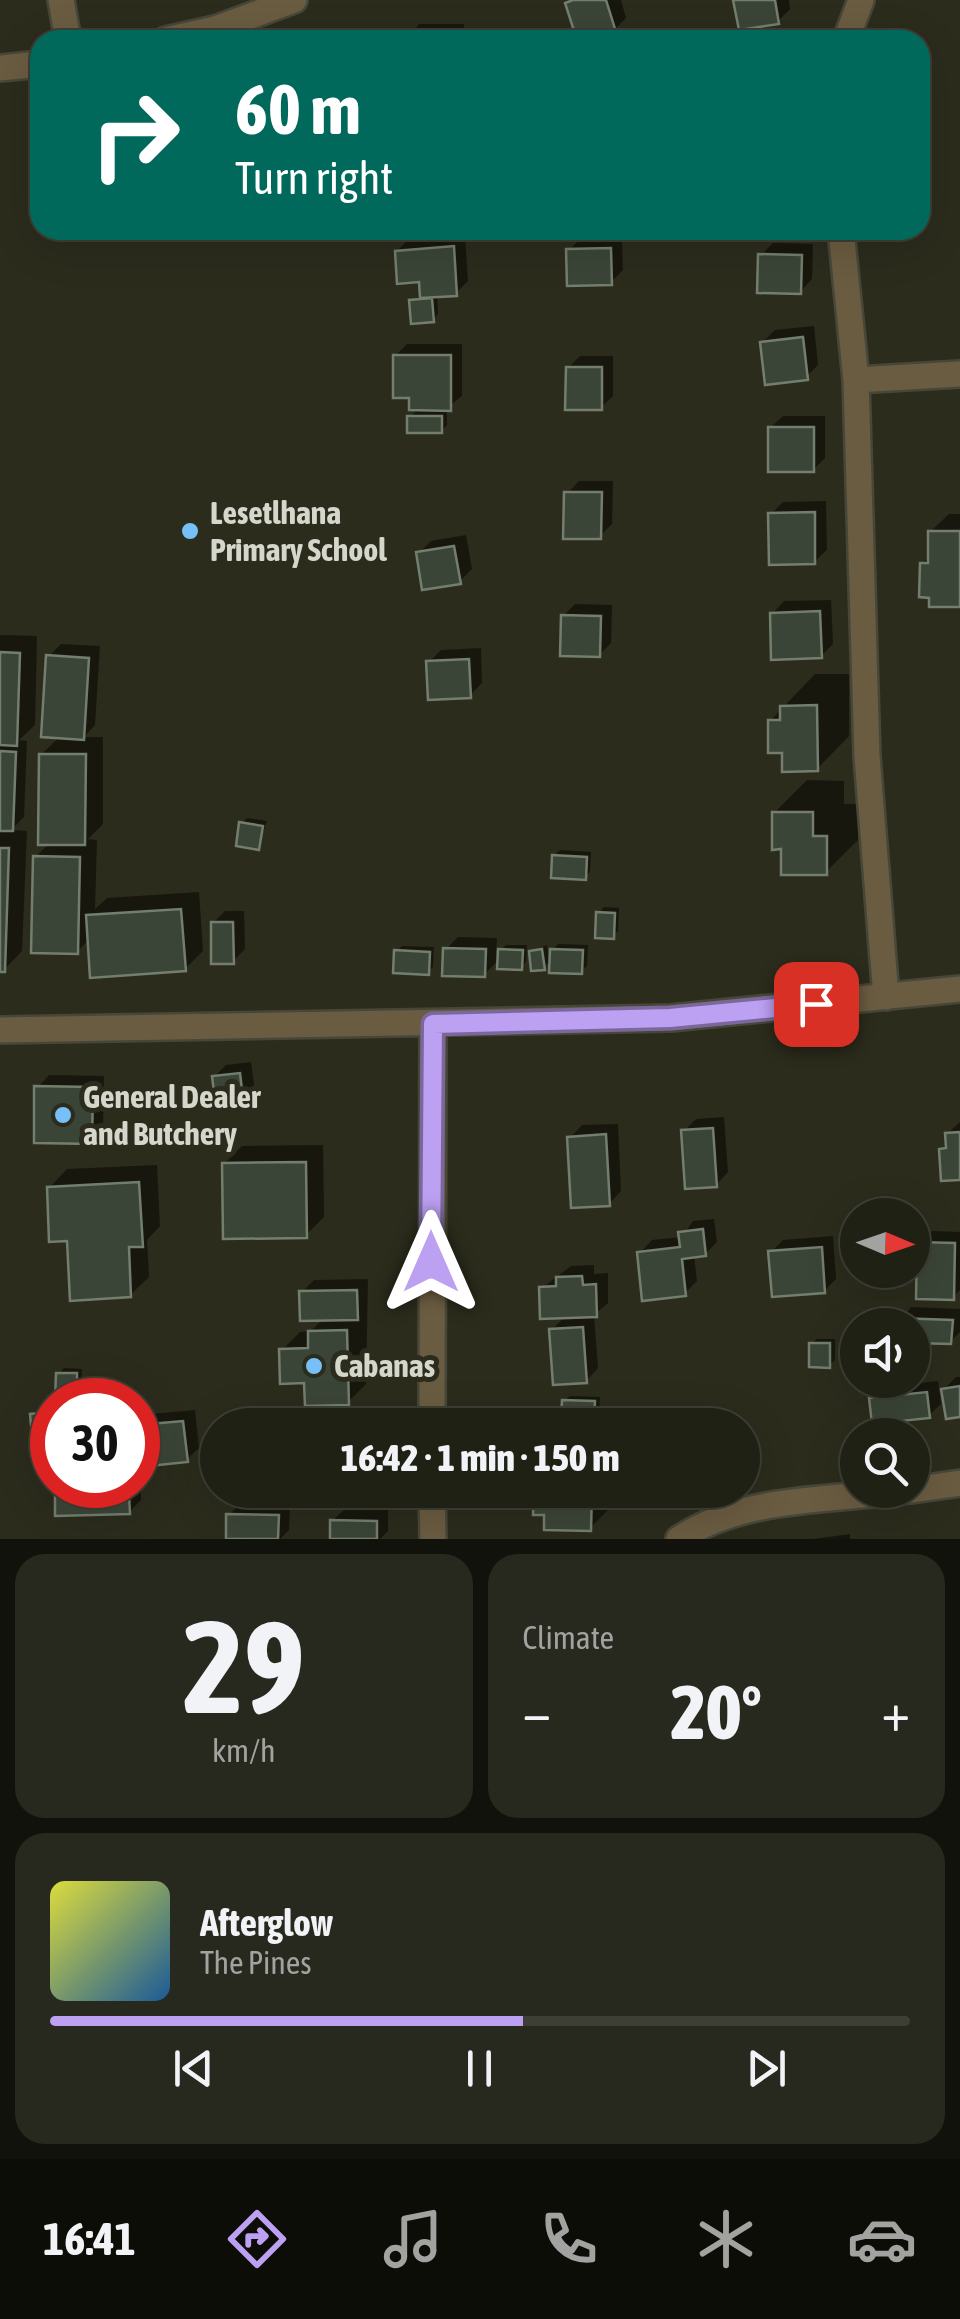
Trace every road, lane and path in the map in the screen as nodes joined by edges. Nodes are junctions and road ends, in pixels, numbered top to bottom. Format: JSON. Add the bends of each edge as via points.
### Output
{"nodes":[{"id":1,"x":61,"y":0,"type":"edge"},
{"id":2,"x":294,"y":0,"type":"edge"},
{"id":3,"x":861,"y":0,"type":"edge"},
{"id":4,"x":66,"y":30,"type":"edge"},
{"id":5,"x":211,"y":30,"type":"edge"},
{"id":6,"x":850,"y":30,"type":"edge"},
{"id":7,"x":30,"y":65,"type":"edge"},
{"id":8,"x":0,"y":68,"type":"edge"},
{"id":9,"x":842,"y":240,"type":"edge"},
{"id":10,"x":960,"y":374,"type":"edge"},
{"id":11,"x":856,"y":380,"type":"junction"},
{"id":12,"x":960,"y":989,"type":"edge"},
{"id":13,"x":886,"y":997,"type":"junction"},
{"id":14,"x":433,"y":1024,"type":"junction"},
{"id":15,"x":0,"y":1030,"type":"edge"},
{"id":16,"x":432,"y":1408,"type":"edge"},
{"id":17,"x":960,"y":1483,"type":"edge"},
{"id":18,"x":930,"y":1487,"type":"edge"},
{"id":19,"x":840,"y":1498,"type":"edge"},
{"id":20,"x":432,"y":1508,"type":"edge"},
{"id":21,"x":433,"y":1539,"type":"edge"},
{"id":22,"x":679,"y":1539,"type":"edge"}],
"edges":[{"from":1,"to":4,"type":"street"},
{"from":2,"to":5,"type":"street"},
{"from":3,"to":6,"type":"street"},
{"from":7,"to":8,"type":"street"},
{"from":9,"to":11,"type":"street"},
{"from":10,"to":11,"type":"street"},
{"from":11,"to":13,"type":"street","via":[[867,756]]},
{"from":12,"to":13,"type":"street"},
{"from":13,"to":14,"type":"street","via":[[670,1018]]},
{"from":14,"to":15,"type":"street"},
{"from":14,"to":16,"type":"street"},
{"from":17,"to":18,"type":"street"},
{"from":19,"to":22,"type":"street","via":[[740,1510],[710,1518]]},
{"from":20,"to":21,"type":"street"}]}
